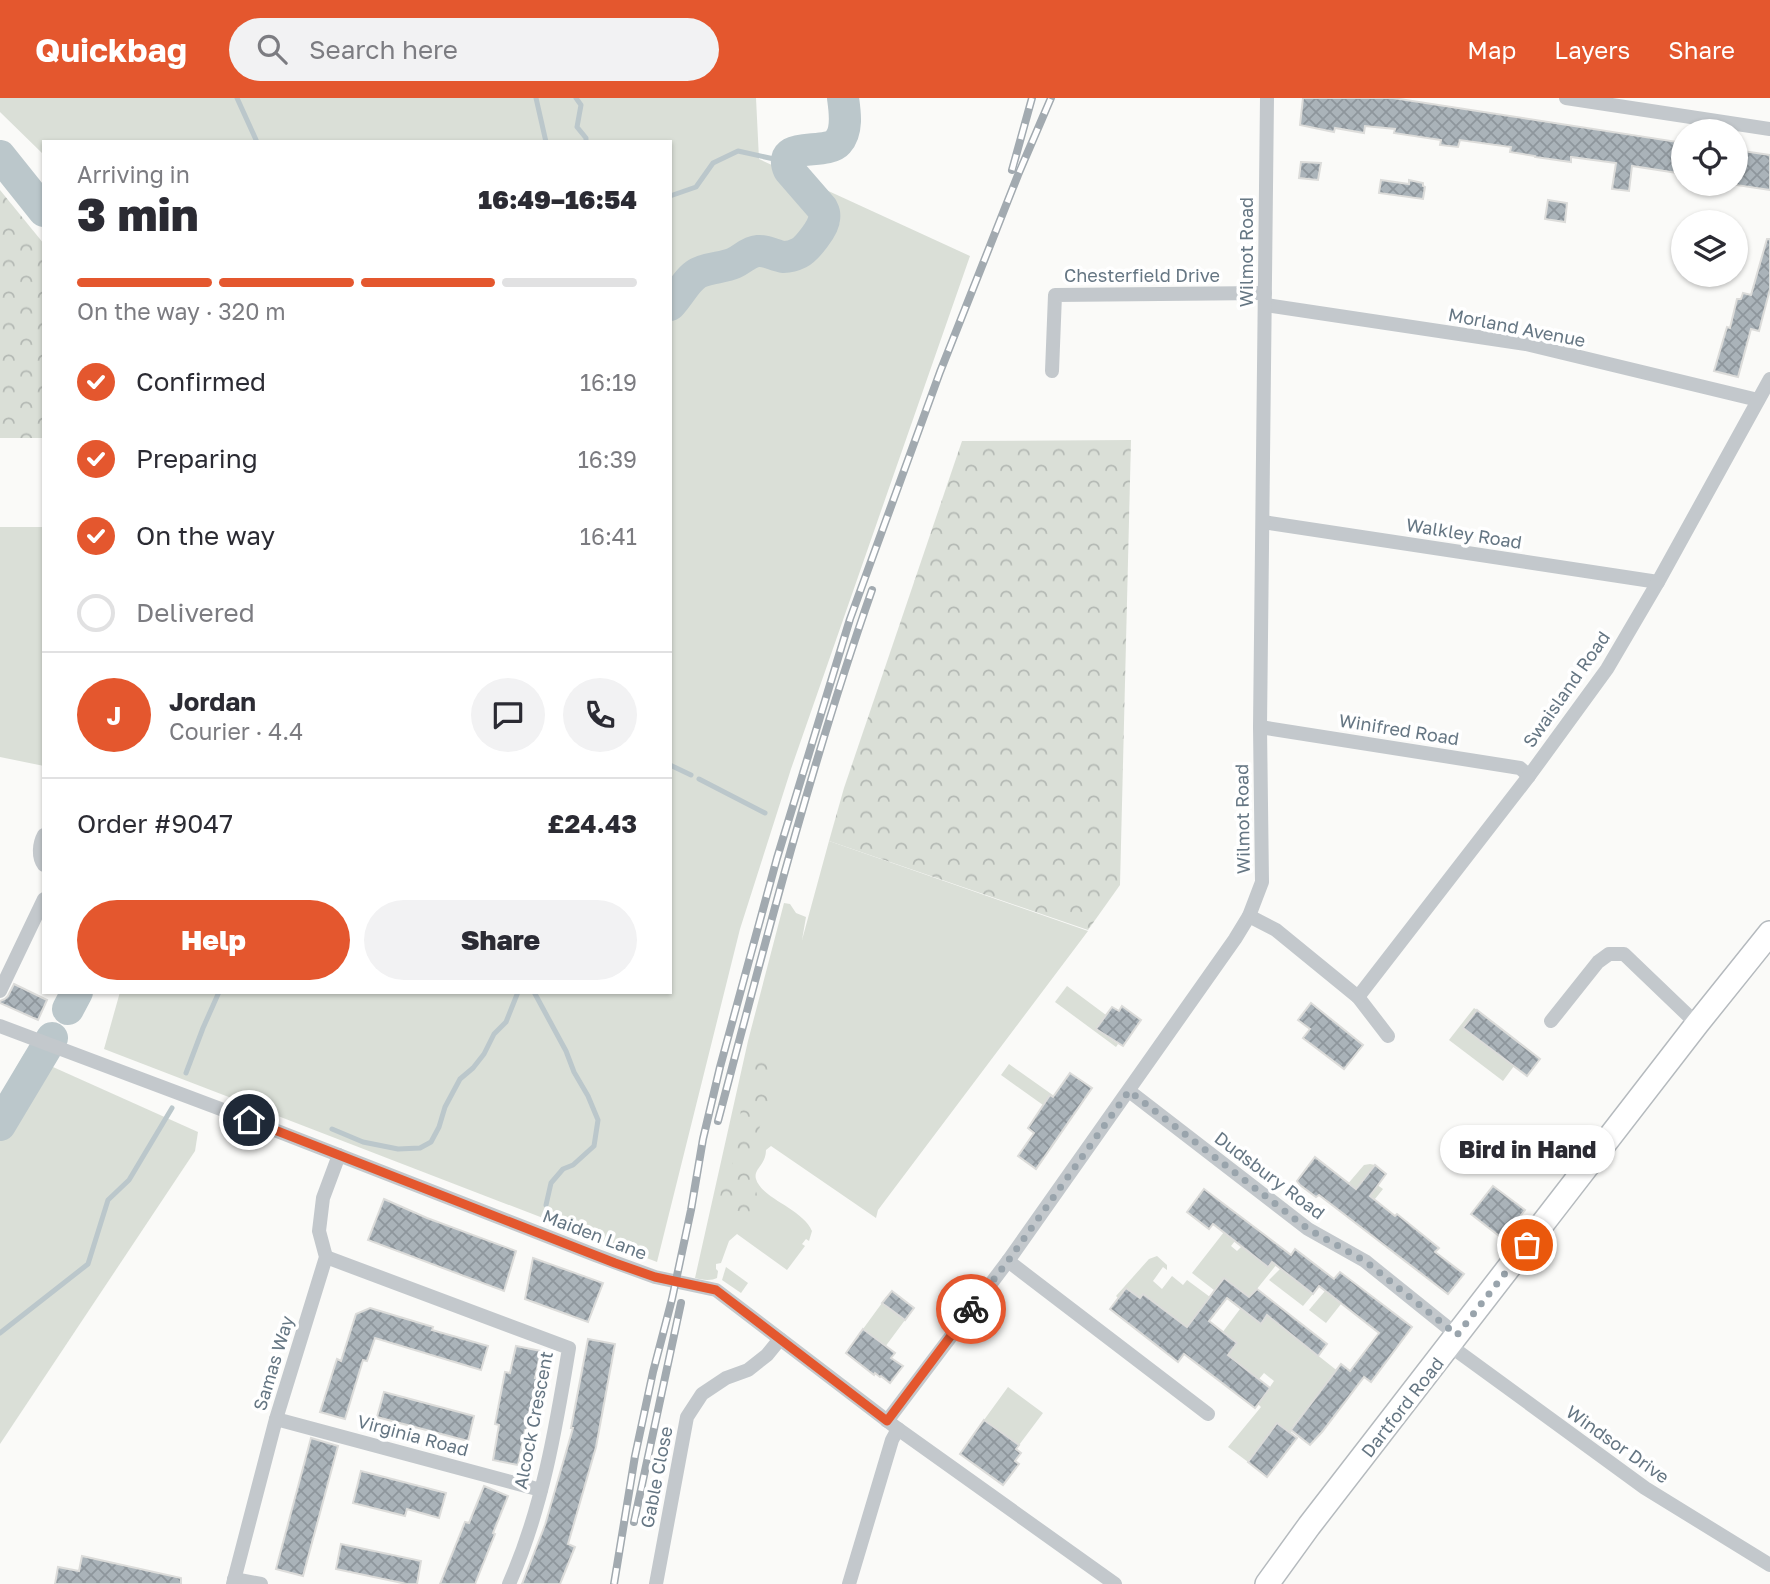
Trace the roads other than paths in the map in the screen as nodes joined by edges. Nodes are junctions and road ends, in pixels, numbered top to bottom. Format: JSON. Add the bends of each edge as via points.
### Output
{"nodes":[{"id":1,"x":1267,"y":98,"type":"edge"},
{"id":2,"x":1566,"y":98,"type":"edge"},
{"id":3,"x":1770,"y":129,"type":"edge"},
{"id":4,"x":1265,"y":299,"type":"junction"},
{"id":5,"x":1052,"y":371,"type":"dead end"},
{"id":6,"x":1770,"y":379,"type":"edge"},
{"id":7,"x":1758,"y":401,"type":"junction"},
{"id":8,"x":1263,"y":522,"type":"junction"},
{"id":9,"x":1658,"y":582,"type":"junction"},
{"id":10,"x":1260,"y":727,"type":"junction"},
{"id":11,"x":1529,"y":776,"type":"junction"},
{"id":12,"x":42,"y":843,"type":"edge"},
{"id":13,"x":42,"y":862,"type":"edge"},
{"id":14,"x":42,"y":905,"type":"edge"},
{"id":15,"x":1250,"y":916,"type":"junction"},
{"id":16,"x":1768,"y":938,"type":"edge"},
{"id":17,"x":0,"y":991,"type":"edge"},
{"id":18,"x":1358,"y":997,"type":"junction"},
{"id":19,"x":1551,"y":1021,"type":"dead end"},
{"id":20,"x":1697,"y":1024,"type":"junction"},
{"id":21,"x":5,"y":1028,"type":"edge"},
{"id":22,"x":1388,"y":1036,"type":"dead end"},
{"id":23,"x":1129,"y":1091,"type":"junction"},
{"id":24,"x":339,"y":1155,"type":"junction"},
{"id":25,"x":326,"y":1256,"type":"junction"},
{"id":26,"x":1008,"y":1261,"type":"junction"},
{"id":27,"x":780,"y":1339,"type":"junction"},
{"id":28,"x":1453,"y":1340,"type":"junction"},
{"id":29,"x":1208,"y":1414,"type":"dead end"},
{"id":30,"x":276,"y":1419,"type":"junction"},
{"id":31,"x":893,"y":1425,"type":"junction"},
{"id":32,"x":541,"y":1490,"type":"junction"},
{"id":33,"x":1770,"y":1565,"type":"edge"},
{"id":34,"x":234,"y":1581,"type":"edge"},
{"id":35,"x":261,"y":1584,"type":"edge"},
{"id":36,"x":509,"y":1584,"type":"edge"},
{"id":37,"x":656,"y":1584,"type":"edge"},
{"id":38,"x":849,"y":1584,"type":"edge"},
{"id":39,"x":1115,"y":1584,"type":"edge"},
{"id":40,"x":1267,"y":1584,"type":"edge"}],
"edges":[{"from":1,"to":4,"type":"street","name":"Wilmot Road"},
{"from":2,"to":3,"type":"street"},
{"from":4,"to":5,"type":"street","name":"Chesterfield Drive","via":[[1055,295]]},
{"from":4,"to":7,"type":"street","name":"Morland Avenue","via":[[1526,344]]},
{"from":4,"to":8,"type":"street","name":"Wilmot Road"},
{"from":6,"to":7,"type":"street","name":"Swaisland Road"},
{"from":7,"to":9,"type":"street","name":"Swaisland Road"},
{"from":8,"to":9,"type":"street","name":"Walkley Road"},
{"from":8,"to":10,"type":"street","name":"Wilmot Road"},
{"from":9,"to":11,"type":"street","name":"Swaisland Road","via":[[1607,669]]},
{"from":10,"to":11,"type":"street","name":"Winifred Road","via":[[1520,768]]},
{"from":10,"to":15,"type":"street","name":"Wilmot Road","via":[[1262,882]]},
{"from":11,"to":18,"type":"street","name":"Swaisland Road"},
{"from":12,"to":13,"type":"street"},
{"from":14,"to":17,"type":"street"},
{"from":15,"to":18,"type":"street","via":[[1276,930]]},
{"from":15,"to":23,"type":"street","name":"Wilmot Road"},
{"from":16,"to":20,"type":"main road","name":"Dartford Road"},
{"from":18,"to":22,"type":"street"},
{"from":19,"to":20,"type":"street","via":[[1598,962],[1609,954],[1624,954]]},
{"from":20,"to":28,"type":"main road","name":"Dartford Road"},
{"from":21,"to":24,"type":"street","name":"Maiden Lane"},
{"from":23,"to":26,"type":"street","name":"Wilmot Road"},
{"from":23,"to":28,"type":"street","name":"Dudsbury Road","via":[[1308,1229],[1365,1261]]},
{"from":24,"to":25,"type":"street","name":"Samas Way","via":[[323,1198],[319,1231]]},
{"from":24,"to":27,"type":"street","name":"Maiden Lane","via":[[655,1277],[716,1290]]},
{"from":25,"to":30,"type":"street","name":"Samas Way"},
{"from":25,"to":32,"type":"street","name":"Alcock Crescent","via":[[569,1348]]},
{"from":26,"to":29,"type":"street"},
{"from":26,"to":31,"type":"street","name":"Wilmot Road"},
{"from":27,"to":31,"type":"street","name":"Maiden Lane"},
{"from":27,"to":37,"type":"street","name":"Gable Close","via":[[748,1370],[702,1394],[687,1417]]},
{"from":28,"to":33,"type":"street","name":"Windsor Drive","via":[[1645,1488]]},
{"from":28,"to":40,"type":"main road","name":"Dartford Road"},
{"from":30,"to":32,"type":"street","name":"Virginia Road"},
{"from":30,"to":34,"type":"street","name":"Samas Way"},
{"from":31,"to":38,"type":"street","name":"Wilmot Road"},
{"from":31,"to":39,"type":"street","name":"Maiden Lane"},
{"from":32,"to":36,"type":"street","name":"Alcock Crescent"},
{"from":34,"to":35,"type":"street"}]}
